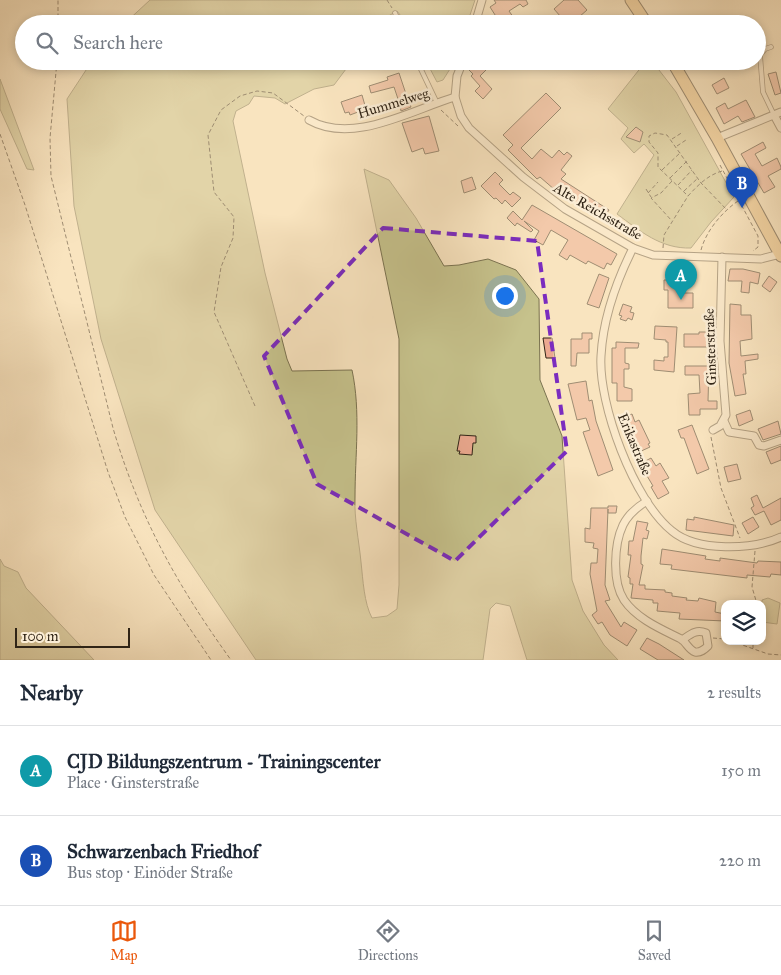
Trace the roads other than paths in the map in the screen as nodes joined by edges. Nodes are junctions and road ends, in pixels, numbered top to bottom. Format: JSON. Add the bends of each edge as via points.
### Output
{"nodes":[{"id":1,"x":482,"y":0,"type":"edge"},
{"id":2,"x":631,"y":0,"type":"edge"},
{"id":3,"x":478,"y":15,"type":"edge"},
{"id":4,"x":640,"y":15,"type":"edge"},
{"id":5,"x":770,"y":47,"type":"dead end"},
{"id":6,"x":766,"y":49,"type":"edge"},
{"id":7,"x":422,"y":70,"type":"edge"},
{"id":8,"x":459,"y":70,"type":"edge"},
{"id":9,"x":677,"y":70,"type":"edge"},
{"id":10,"x":761,"y":70,"type":"edge"},
{"id":11,"x":455,"y":97,"type":"junction"},
{"id":12,"x":437,"y":102,"type":"junction"},
{"id":13,"x":778,"y":114,"type":"edge"},
{"id":14,"x":309,"y":120,"type":"road end"},
{"id":15,"x":781,"y":128,"type":"edge"},
{"id":16,"x":717,"y":138,"type":"junction"},
{"id":17,"x":633,"y":248,"type":"junction"},
{"id":18,"x":780,"y":255,"type":"edge"},
{"id":19,"x":722,"y":257,"type":"junction"},
{"id":20,"x":724,"y":421,"type":"junction"},
{"id":21,"x":713,"y":430,"type":"road end"},
{"id":22,"x":781,"y":440,"type":"edge"},
{"id":23,"x":647,"y":501,"type":"junction"},
{"id":24,"x":781,"y":537,"type":"edge"},
{"id":25,"x":682,"y":640,"type":"junction"}],
"edges":[{"from":1,"to":3,"type":"street"},
{"from":2,"to":4,"type":"main road"},
{"from":5,"to":6,"type":"lane"},
{"from":7,"to":12,"type":"lane"},
{"from":8,"to":11,"type":"street","name":"Alte Reichsstraße"},
{"from":9,"to":16,"type":"main road"},
{"from":10,"to":13,"type":"lane","via":[[763,92]]},
{"from":11,"to":12,"type":"street","name":"Hummelweg"},
{"from":11,"to":17,"type":"street","name":"Alte Reichsstraße","via":[[469,128],[545,195]]},
{"from":12,"to":14,"type":"street","name":"Hummelweg","via":[[394,118],[344,129],[330,129]]},
{"from":13,"to":15,"type":"street"},
{"from":13,"to":16,"type":"street"},
{"from":16,"to":18,"type":"main road"},
{"from":17,"to":19,"type":"street","name":"Alte Reichsstraße","via":[[662,256]]},
{"from":17,"to":23,"type":"street","name":"Erikastraße","via":[[615,289],[603,330],[601,383],[615,434]]},
{"from":18,"to":19,"type":"street","name":"Alte Reichsstraße","via":[[768,258]]},
{"from":19,"to":20,"type":"street","name":"Ginsterstraße","via":[[720,341]]},
{"from":20,"to":21,"type":"street"},
{"from":20,"to":22,"type":"street","via":[[729,432],[754,436],[759,445]]},
{"from":23,"to":24,"type":"street","name":"Erikastraße","via":[[658,518],[683,539],[698,543],[755,546]]},
{"from":23,"to":25,"type":"street","via":[[630,514],[618,536],[619,590],[642,618]]},
{"from":25,"to":25,"type":"street","via":[[695,652],[703,651],[709,639],[706,633],[695,631]]}]}
